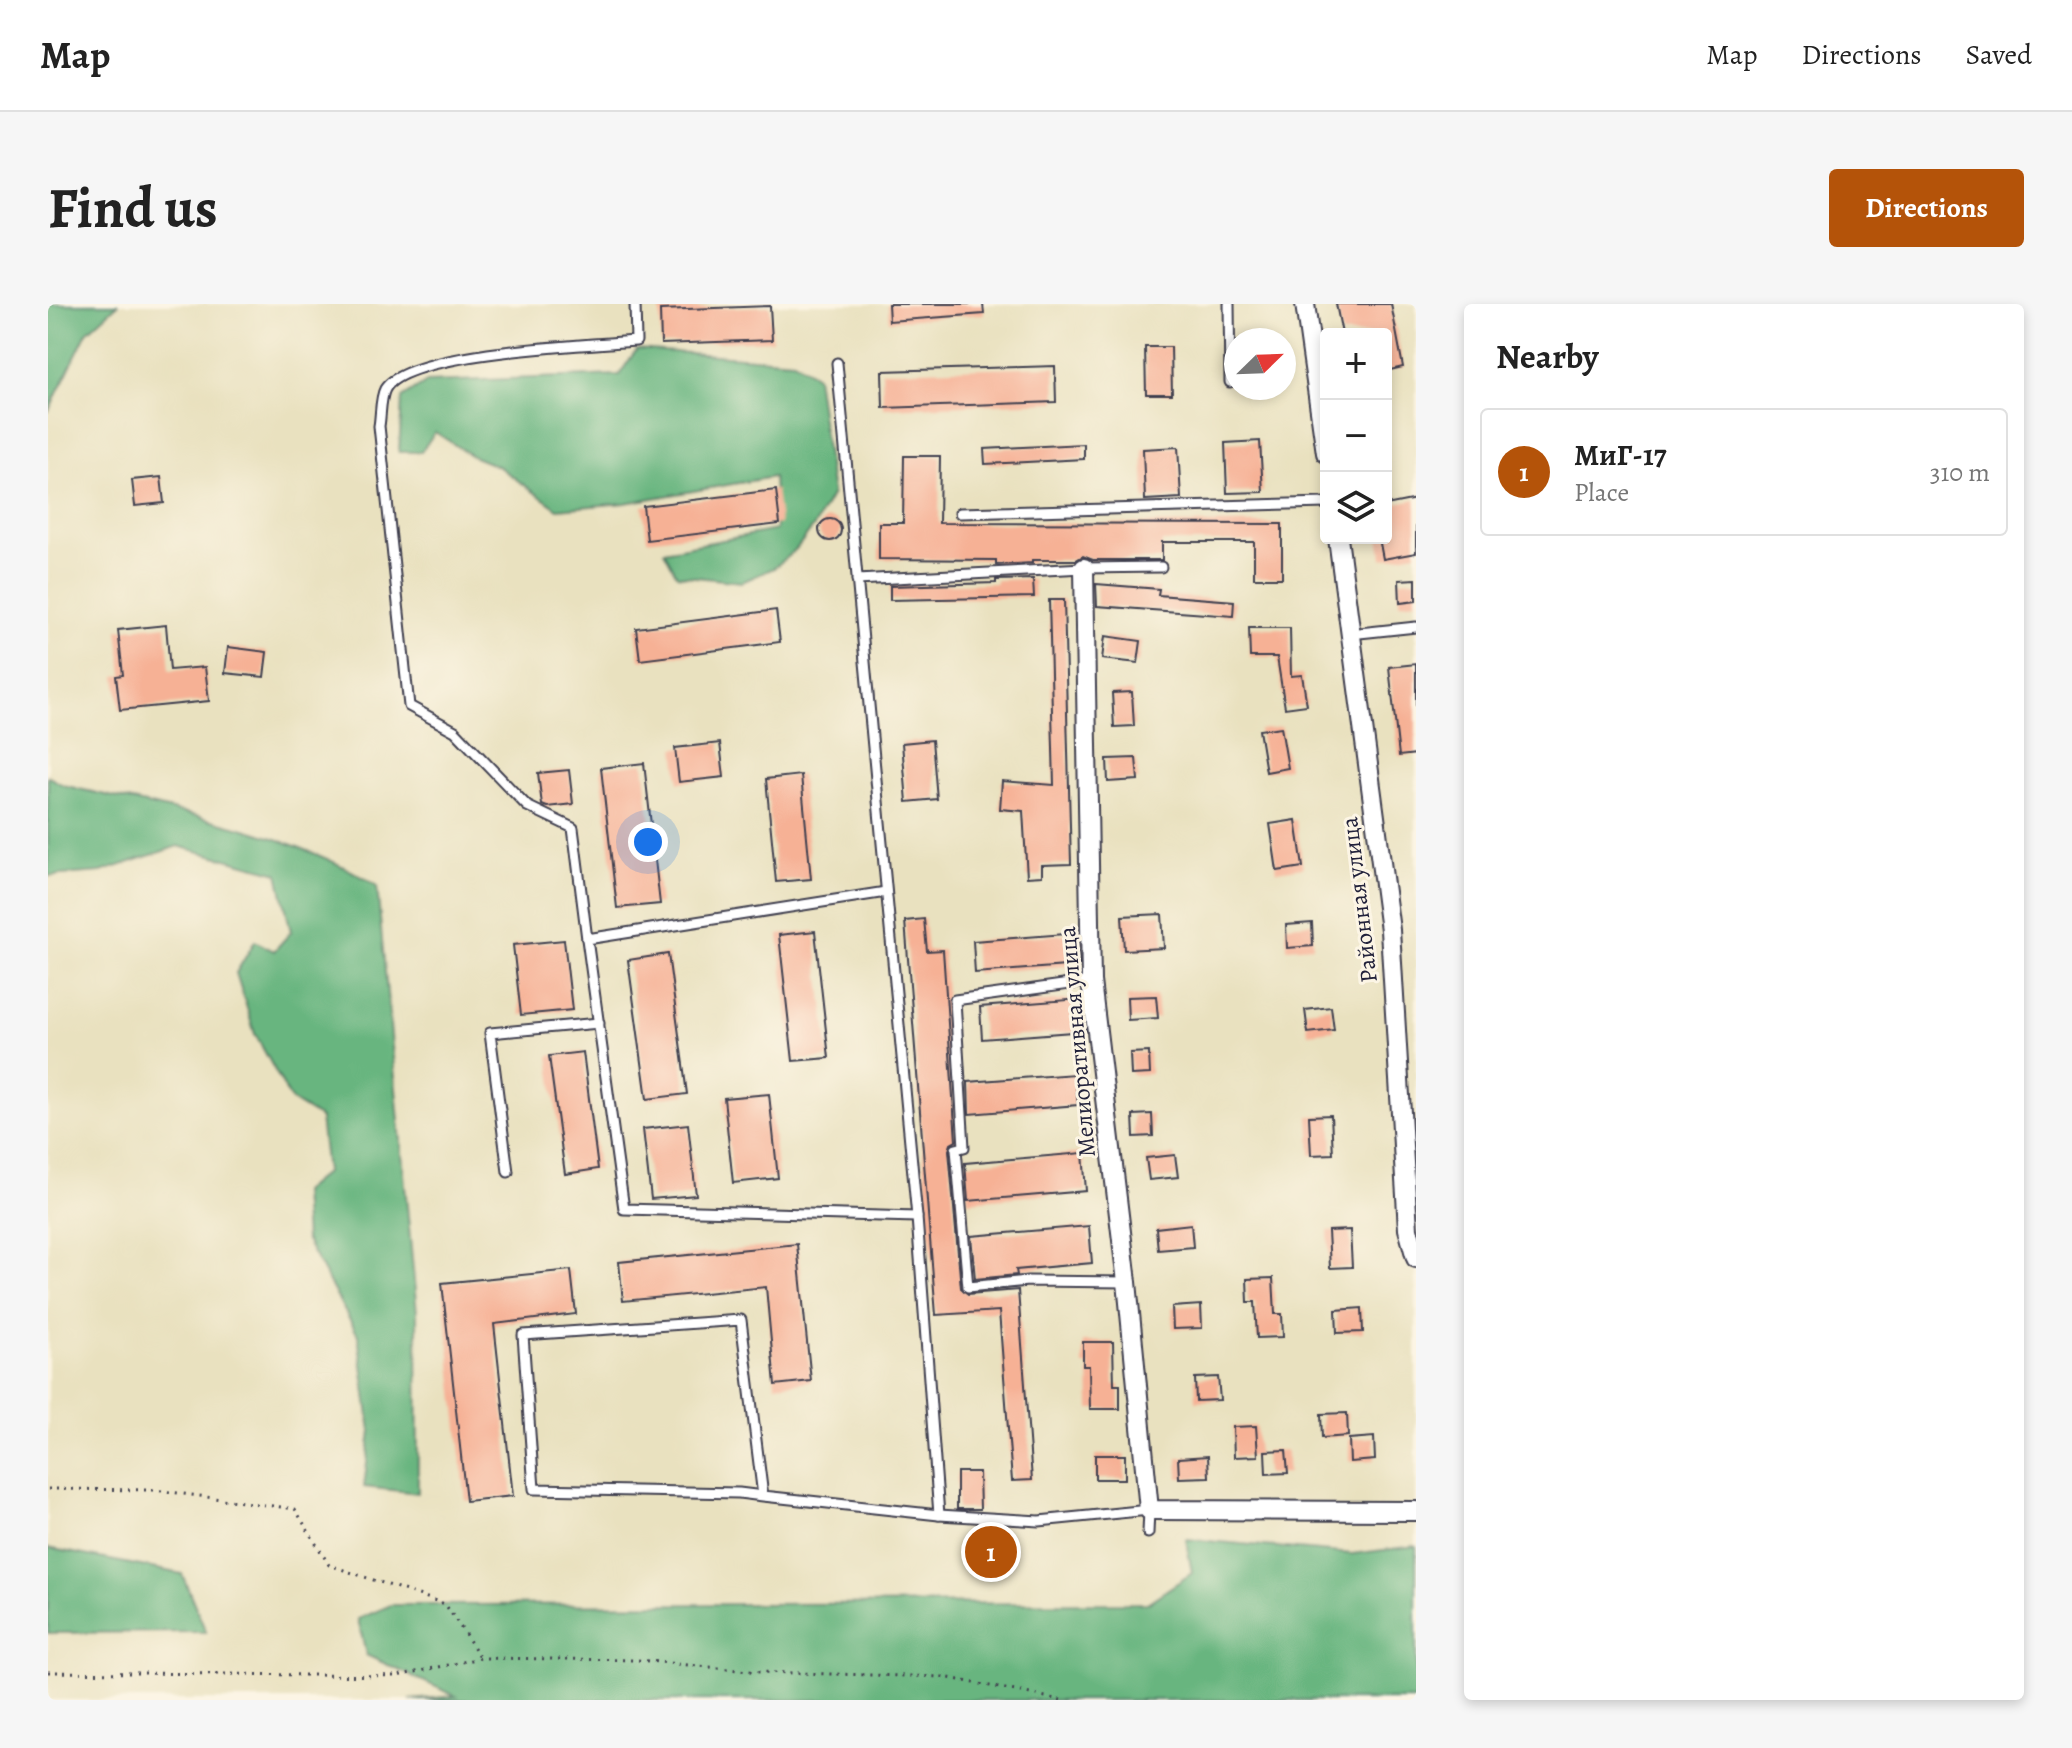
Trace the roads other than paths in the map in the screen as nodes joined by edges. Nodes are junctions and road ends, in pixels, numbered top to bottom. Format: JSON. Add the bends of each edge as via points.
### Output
{"nodes":[{"id":1,"x":635,"y":304,"type":"edge"},
{"id":2,"x":1229,"y":304,"type":"edge"},
{"id":3,"x":1305,"y":304,"type":"edge"},
{"id":4,"x":1229,"y":328,"type":"edge"},
{"id":5,"x":837,"y":363,"type":"dead end"},
{"id":6,"x":1320,"y":410,"type":"edge"},
{"id":7,"x":1320,"y":503,"type":"edge"},
{"id":8,"x":960,"y":513,"type":"dead end"},
{"id":9,"x":1339,"y":544,"type":"edge"},
{"id":10,"x":1161,"y":567,"type":"dead end"},
{"id":11,"x":1084,"y":568,"type":"junction"},
{"id":12,"x":857,"y":580,"type":"junction"},
{"id":13,"x":1416,"y":627,"type":"edge"},
{"id":14,"x":1350,"y":634,"type":"junction"},
{"id":15,"x":886,"y":892,"type":"junction"},
{"id":16,"x":587,"y":939,"type":"junction"},
{"id":17,"x":1091,"y":981,"type":"junction"},
{"id":18,"x":599,"y":1023,"type":"junction"},
{"id":19,"x":508,"y":1172,"type":"dead end"},
{"id":20,"x":917,"y":1217,"type":"junction"},
{"id":21,"x":1416,"y":1258,"type":"edge"},
{"id":22,"x":1127,"y":1282,"type":"junction"},
{"id":23,"x":763,"y":1496,"type":"junction"},
{"id":24,"x":1149,"y":1510,"type":"junction"},
{"id":25,"x":1416,"y":1511,"type":"edge"},
{"id":26,"x":939,"y":1515,"type":"junction"},
{"id":27,"x":1148,"y":1533,"type":"dead end"}],
"edges":[{"from":1,"to":16,"type":"lane","via":[[636,341],[454,357],[401,376],[385,389],[379,426],[409,706],[455,731],[527,806],[573,828]]},
{"from":2,"to":4,"type":"lane"},
{"from":3,"to":6,"type":"street"},
{"from":5,"to":12,"type":"lane"},
{"from":7,"to":8,"type":"lane"},
{"from":9,"to":14,"type":"street","name":"Районная улица"},
{"from":10,"to":11,"type":"lane"},
{"from":11,"to":12,"type":"lane"},
{"from":11,"to":17,"type":"street","name":"Мелиоративная улица"},
{"from":12,"to":15,"type":"lane"},
{"from":13,"to":14,"type":"lane"},
{"from":14,"to":21,"type":"street","name":"Районная улица","via":[[1390,930],[1408,1229]]},
{"from":15,"to":16,"type":"lane"},
{"from":15,"to":20,"type":"lane"},
{"from":16,"to":18,"type":"lane"},
{"from":17,"to":22,"type":"street","name":"Мелиоративная улица"},
{"from":17,"to":22,"type":"lane","via":[[955,1000],[964,1147],[956,1149],[968,1287],[1028,1281]]},
{"from":18,"to":19,"type":"lane","via":[[490,1033]]},
{"from":18,"to":20,"type":"lane","via":[[624,1209]]},
{"from":20,"to":26,"type":"lane"},
{"from":22,"to":24,"type":"street","name":"Мелиоративная улица"},
{"from":23,"to":23,"type":"lane","via":[[534,1489],[523,1335],[741,1320]]},
{"from":23,"to":26,"type":"lane"},
{"from":24,"to":25,"type":"street"},
{"from":24,"to":26,"type":"lane","via":[[1039,1521]]},
{"from":24,"to":27,"type":"lane"}]}
